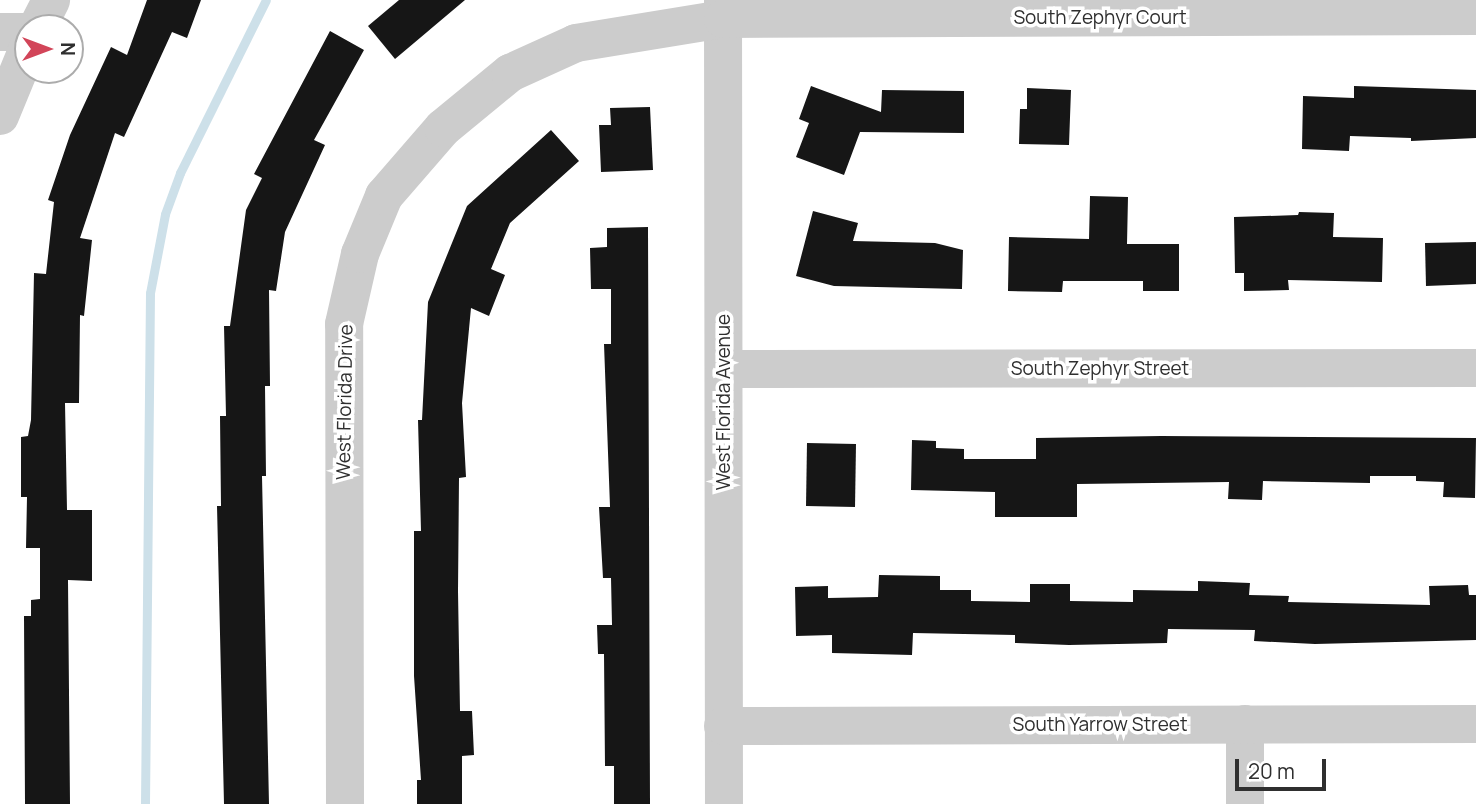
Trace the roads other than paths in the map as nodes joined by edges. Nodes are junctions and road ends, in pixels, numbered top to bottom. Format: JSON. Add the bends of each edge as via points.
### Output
{"nodes":[{"id":1,"x":723,"y":9,"type":"edge"},
{"id":2,"x":1476,"y":16,"type":"edge"},
{"id":3,"x":14,"y":82,"type":"edge"},
{"id":4,"x":0,"y":116,"type":"edge"},
{"id":5,"x":1476,"y":368,"type":"edge"},
{"id":6,"x":724,"y":369,"type":"junction"},
{"id":7,"x":1245,"y":724,"type":"junction"},
{"id":8,"x":1476,"y":724,"type":"edge"},
{"id":9,"x":723,"y":726,"type":"junction"},
{"id":10,"x":345,"y":804,"type":"edge"},
{"id":11,"x":724,"y":804,"type":"edge"},
{"id":12,"x":1245,"y":804,"type":"edge"}],
"edges":[{"from":1,"to":2,"type":"street","name":"South Zephyr Court"},
{"from":1,"to":6,"type":"street","name":"West Florida Avenue"},
{"from":1,"to":10,"type":"street","name":"West Florida Drive","via":[[576,43],[510,72],[443,128],[384,196],[360,254],[344,324]]},
{"from":3,"to":4,"type":"street"},
{"from":5,"to":6,"type":"street","name":"South Zephyr Street"},
{"from":6,"to":9,"type":"street","name":"West Florida Avenue"},
{"from":7,"to":8,"type":"street","name":"South Yarrow Street"},
{"from":7,"to":9,"type":"street","name":"South Yarrow Street"},
{"from":7,"to":12,"type":"street"},
{"from":9,"to":11,"type":"street","name":"West Florida Avenue"}]}
